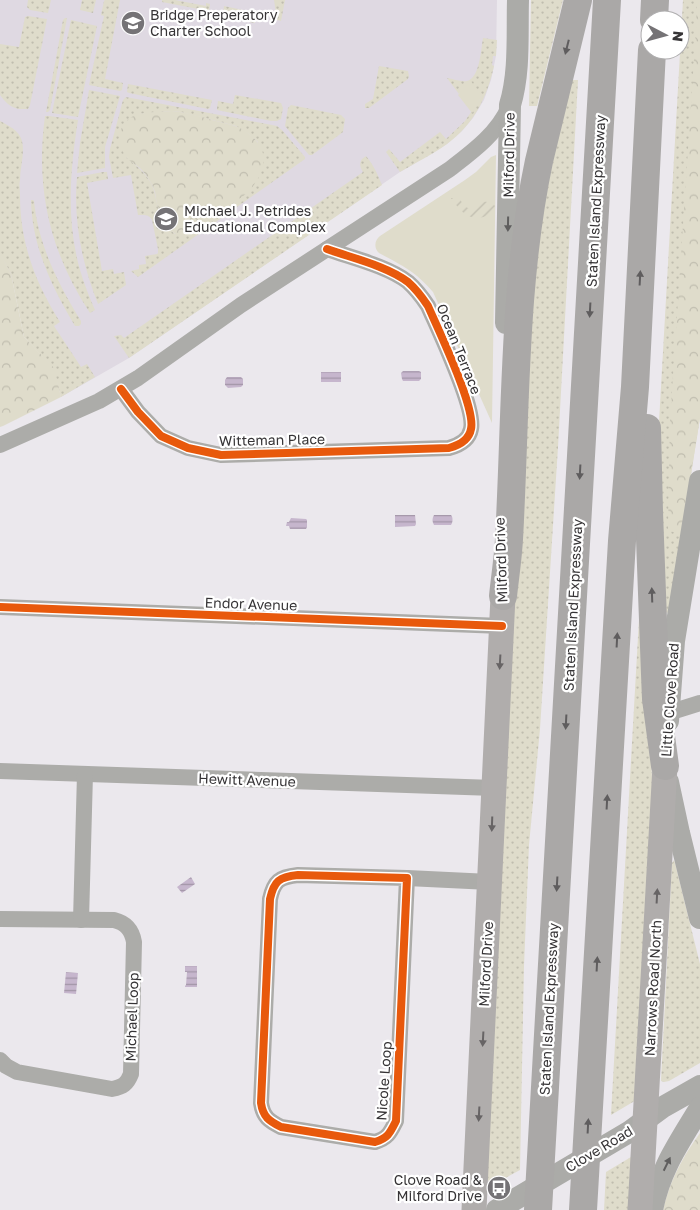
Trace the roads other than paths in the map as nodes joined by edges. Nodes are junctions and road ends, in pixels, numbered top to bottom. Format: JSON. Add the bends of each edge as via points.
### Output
{"nodes":[{"id":1,"x":518,"y":0,"type":"edge"},
{"id":2,"x":578,"y":0,"type":"edge"},
{"id":3,"x":607,"y":0,"type":"edge"},
{"id":4,"x":651,"y":60,"type":"edge"},
{"id":5,"x":510,"y":105,"type":"junction"},
{"id":6,"x":327,"y":249,"type":"junction"},
{"id":7,"x":638,"y":326,"type":"junction"},
{"id":8,"x":121,"y":389,"type":"junction"},
{"id":9,"x":1,"y":447,"type":"edge"},
{"id":10,"x":449,"y":448,"type":"joint"},
{"id":11,"x":700,"y":481,"type":"edge"},
{"id":12,"x":695,"y":537,"type":"edge"},
{"id":13,"x":503,"y":596,"type":"junction"},
{"id":14,"x":0,"y":607,"type":"edge"},
{"id":15,"x":502,"y":626,"type":"junction"},
{"id":16,"x":700,"y":703,"type":"edge"},
{"id":17,"x":668,"y":713,"type":"junction"},
{"id":18,"x":665,"y":766,"type":"junction"},
{"id":19,"x":0,"y":771,"type":"edge"},
{"id":20,"x":85,"y":774,"type":"junction"},
{"id":21,"x":494,"y":788,"type":"junction"},
{"id":22,"x":695,"y":873,"type":"edge"},
{"id":23,"x":407,"y":878,"type":"junction"},
{"id":24,"x":490,"y":882,"type":"junction"},
{"id":25,"x":700,"y":918,"type":"edge"},
{"id":26,"x":0,"y":919,"type":"edge"},
{"id":27,"x":81,"y":920,"type":"junction"},
{"id":28,"x":0,"y":1060,"type":"edge"},
{"id":29,"x":700,"y":1086,"type":"edge"},
{"id":30,"x":700,"y":1108,"type":"edge"},
{"id":31,"x":637,"y":1126,"type":"junction"},
{"id":32,"x":474,"y":1210,"type":"edge"},
{"id":33,"x":497,"y":1210,"type":"edge"},
{"id":34,"x":538,"y":1210,"type":"edge"},
{"id":35,"x":582,"y":1210,"type":"edge"},
{"id":36,"x":640,"y":1210,"type":"edge"},
{"id":37,"x":652,"y":1210,"type":"edge"}],
"edges":[{"from":1,"to":5,"type":"street","name":"Milford Drive","via":[[516,75]]},
{"from":2,"to":13,"type":"highway","one_way":true,"via":[[534,186],[526,237]]},
{"from":3,"to":34,"type":"highway","name":"Staten Island Expressway","one_way":true},
{"from":7,"to":4,"type":"highway","one_way":true},
{"from":5,"to":6,"type":"street","via":[[496,129],[459,162]]},
{"from":5,"to":13,"type":"street","name":"Milford Drive","one_way":true,"via":[[506,349],[498,540]]},
{"from":6,"to":8,"type":"street"},
{"from":6,"to":10,"type":"street","name":"Ocean Terrace","via":[[400,277],[419,293],[428,306],[471,414],[471,430],[467,438]]},
{"from":18,"to":7,"type":"highway","one_way":true,"via":[[654,674],[647,437],[649,383]]},
{"from":35,"to":7,"type":"highway","one_way":true},
{"from":8,"to":9,"type":"street"},
{"from":8,"to":10,"type":"street","name":"Witteman Place","via":[[161,436],[188,448],[221,454]]},
{"from":11,"to":12,"type":"street","name":"Little Clove Road"},
{"from":12,"to":17,"type":"street","name":"Little Clove Road","via":[[674,641]]},
{"from":13,"to":15,"type":"main road","name":"Milford Drive"},
{"from":14,"to":15,"type":"street","name":"Endor Avenue"},
{"from":15,"to":21,"type":"main road","name":"Milford Drive","one_way":true},
{"from":16,"to":17,"type":"street"},
{"from":17,"to":18,"type":"street","name":"Little Clove Road"},
{"from":18,"to":22,"type":"street","name":"Little Clove Road"},
{"from":31,"to":18,"type":"main road","name":"Narrows Road North","one_way":true},
{"from":19,"to":20,"type":"street","name":"Hewitt Avenue"},
{"from":20,"to":21,"type":"street","name":"Hewitt Avenue"},
{"from":20,"to":27,"type":"street"},
{"from":21,"to":24,"type":"main road","name":"Milford Drive","one_way":true},
{"from":22,"to":25,"type":"street","name":"Little Clove Road"},
{"from":23,"to":23,"type":"street","name":"Nicole Loop","via":[[396,1121],[390,1133],[375,1142],[273,1123],[264,1116],[261,1103],[272,889],[278,880],[298,875]]},
{"from":23,"to":24,"type":"street","name":"Nicole Loop"},
{"from":24,"to":32,"type":"main road","name":"Milford Drive","one_way":true},
{"from":26,"to":27,"type":"street","name":"Michael Loop"},
{"from":27,"to":28,"type":"street","name":"Michael Loop","via":[[114,920],[125,924],[133,934],[131,1074],[128,1080],[120,1088],[112,1089],[17,1072]]},
{"from":29,"to":31,"type":"street","name":"Clove Road"},
{"from":37,"to":30,"type":"street","one_way":true,"via":[[666,1166]]},
{"from":31,"to":33,"type":"street","name":"Clove Road"},
{"from":31,"to":36,"type":"main road","name":"Narrows Road North"}]}
